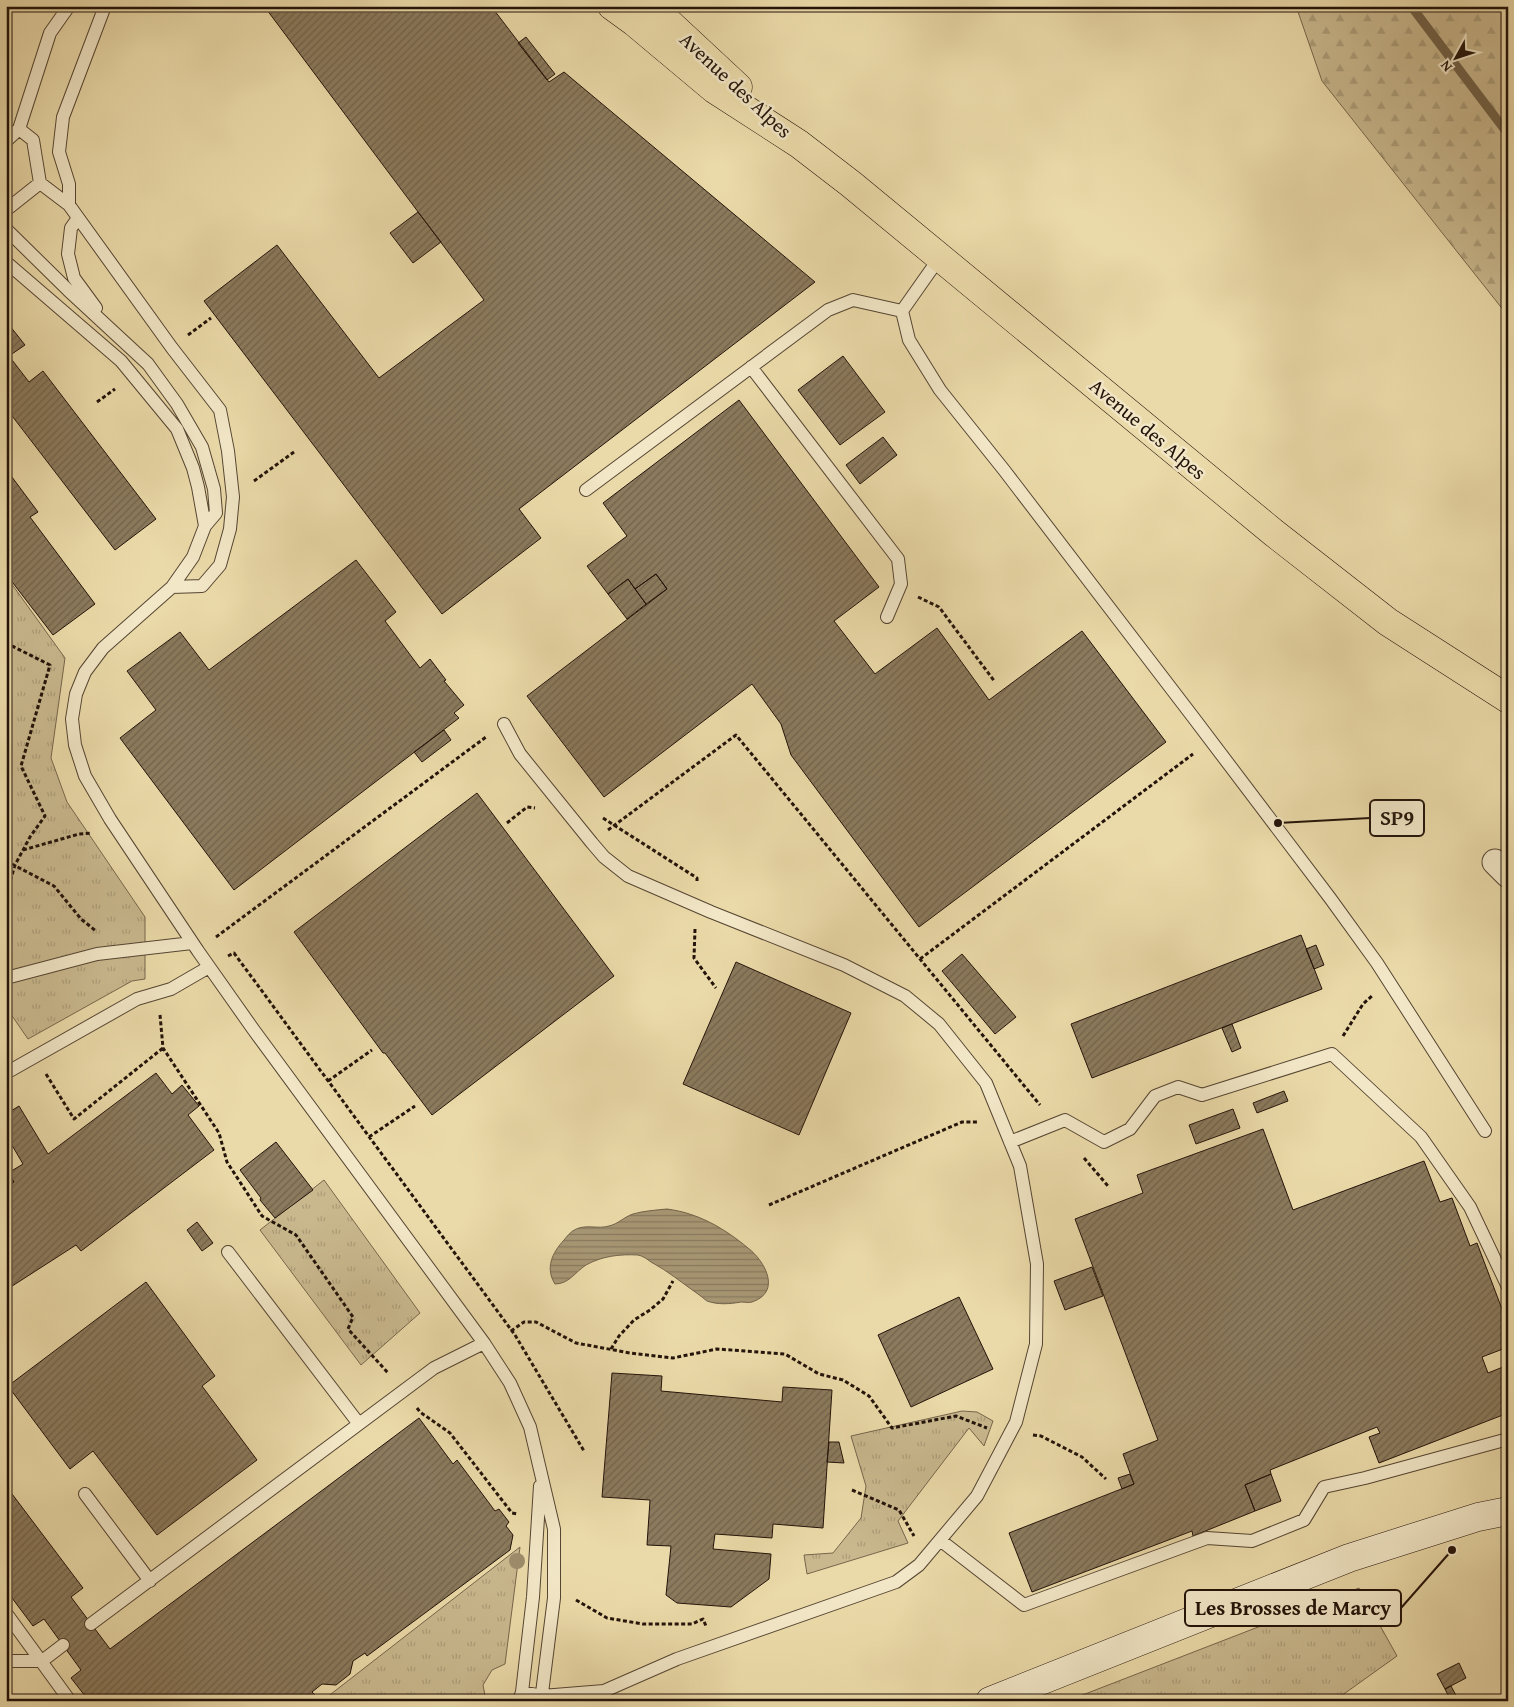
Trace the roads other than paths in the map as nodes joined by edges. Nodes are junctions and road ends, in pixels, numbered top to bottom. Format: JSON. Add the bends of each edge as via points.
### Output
{"nodes":[{"id":1,"x":69,"y":6,"type":"edge"},
{"id":2,"x":105,"y":6,"type":"edge"},
{"id":3,"x":612,"y":6,"type":"edge"},
{"id":4,"x":651,"y":6,"type":"edge"},
{"id":5,"x":19,"y":129,"type":"junction"},
{"id":6,"x":6,"y":141,"type":"edge"},
{"id":7,"x":799,"y":144,"type":"junction"},
{"id":8,"x":40,"y":182,"type":"junction"},
{"id":9,"x":69,"y":205,"type":"junction"},
{"id":10,"x":6,"y":210,"type":"edge"},
{"id":11,"x":78,"y":218,"type":"junction"},
{"id":12,"x":6,"y":229,"type":"edge"},
{"id":13,"x":940,"y":257,"type":"junction"},
{"id":14,"x":6,"y":262,"type":"edge"},
{"id":15,"x":902,"y":311,"type":"junction"},
{"id":16,"x":111,"y":328,"type":"junction"},
{"id":17,"x":751,"y":367,"type":"junction"},
{"id":18,"x":586,"y":490,"type":"dead end"},
{"id":19,"x":205,"y":526,"type":"junction"},
{"id":20,"x":172,"y":587,"type":"junction"},
{"id":21,"x":887,"y":617,"type":"dead end"},
{"id":22,"x":1508,"y":699,"type":"edge"},
{"id":23,"x":504,"y":724,"type":"road end"},
{"id":24,"x":195,"y":947,"type":"junction"},
{"id":25,"x":209,"y":967,"type":"junction"},
{"id":26,"x":6,"y":978,"type":"edge"},
{"id":27,"x":6,"y":1073,"type":"edge"},
{"id":28,"x":1485,"y":1131,"type":"dead end"},
{"id":29,"x":1010,"y":1142,"type":"junction"},
{"id":30,"x":228,"y":1252,"type":"dead end"},
{"id":31,"x":1508,"y":1287,"type":"edge"},
{"id":32,"x":484,"y":1343,"type":"junction"},
{"id":33,"x":359,"y":1424,"type":"junction"},
{"id":34,"x":1508,"y":1439,"type":"edge"},
{"id":35,"x":541,"y":1471,"type":"junction"},
{"id":36,"x":85,"y":1494,"type":"dead end"},
{"id":37,"x":1508,"y":1511,"type":"edge"},
{"id":38,"x":940,"y":1540,"type":"junction"},
{"id":39,"x":150,"y":1581,"type":"junction"},
{"id":40,"x":6,"y":1613,"type":"edge"},
{"id":41,"x":91,"y":1624,"type":"dead end"},
{"id":42,"x":63,"y":1645,"type":"dead end"},
{"id":43,"x":6,"y":1661,"type":"edge"},
{"id":44,"x":42,"y":1661,"type":"junction"},
{"id":45,"x":520,"y":1696,"type":"edge"},
{"id":46,"x":542,"y":1698,"type":"edge"},
{"id":47,"x":70,"y":1701,"type":"edge"},
{"id":48,"x":990,"y":1701,"type":"edge"}],
"edges":[{"from":1,"to":5,"type":"lane","via":[[50,33]]},
{"from":2,"to":9,"type":"lane","via":[[63,116],[59,152],[69,184]]},
{"from":3,"to":7,"type":"main road","name":"Avenue des Alpes","via":[[714,89]]},
{"from":4,"to":7,"type":"main road","name":"Avenue des Alpes"},
{"from":5,"to":6,"type":"lane"},
{"from":5,"to":8,"type":"lane","via":[[33,140]]},
{"from":7,"to":13,"type":"main road","name":"Avenue des Alpes"},
{"from":8,"to":9,"type":"lane"},
{"from":8,"to":10,"type":"lane"},
{"from":9,"to":11,"type":"lane"},
{"from":11,"to":16,"type":"lane","via":[[71,228],[68,254],[74,278]]},
{"from":11,"to":20,"type":"lane","via":[[220,410],[233,497],[230,529],[220,565],[202,586]]},
{"from":12,"to":16,"type":"lane"},
{"from":13,"to":15,"type":"lane"},
{"from":13,"to":22,"type":"main road","name":"Avenue des Alpes","via":[[1274,533],[1388,622]]},
{"from":14,"to":19,"type":"lane","via":[[121,361],[177,429],[193,468]]},
{"from":15,"to":17,"type":"lane","via":[[853,300],[828,310]]},
{"from":15,"to":28,"type":"lane","via":[[909,340],[940,390],[1211,740],[1377,963]]},
{"from":16,"to":19,"type":"lane","via":[[148,364],[202,446],[214,489],[216,513]]},
{"from":17,"to":18,"type":"lane"},
{"from":17,"to":21,"type":"lane","via":[[898,559],[901,584]]},
{"from":19,"to":20,"type":"lane","via":[[193,557]]},
{"from":20,"to":24,"type":"lane","via":[[103,648],[85,672],[76,694],[72,719],[75,745],[85,776]]},
{"from":23,"to":29,"type":"lane","via":[[520,754],[604,858],[628,876],[844,965],[905,996],[939,1024],[986,1083]]},
{"from":24,"to":25,"type":"lane"},
{"from":24,"to":26,"type":"lane","via":[[97,954]]},
{"from":25,"to":27,"type":"lane","via":[[171,989],[137,999]]},
{"from":25,"to":32,"type":"lane"},
{"from":29,"to":31,"type":"lane","via":[[1065,1120],[1104,1142],[1130,1129],[1155,1096],[1178,1086],[1202,1096],[1332,1054],[1421,1137],[1470,1207]]},
{"from":29,"to":38,"type":"lane","via":[[1020,1166],[1037,1264],[1036,1344],[1016,1422],[977,1496]]},
{"from":30,"to":33,"type":"lane"},
{"from":32,"to":33,"type":"lane","via":[[434,1368]]},
{"from":32,"to":35,"type":"lane","via":[[510,1382],[530,1427]]},
{"from":33,"to":39,"type":"lane"},
{"from":34,"to":38,"type":"lane","via":[[1324,1487],[1304,1520],[1252,1540],[1207,1538],[1024,1605]]},
{"from":35,"to":45,"type":"lane","via":[[533,1597]]},
{"from":35,"to":46,"type":"lane","via":[[554,1529],[554,1598]]},
{"from":36,"to":39,"type":"lane"},
{"from":37,"to":48,"type":"main road","via":[[1478,1517],[1349,1558]]},
{"from":38,"to":46,"type":"lane","via":[[919,1565],[896,1582],[677,1659],[604,1691]]},
{"from":39,"to":41,"type":"lane"},
{"from":40,"to":44,"type":"lane"},
{"from":42,"to":44,"type":"lane"},
{"from":43,"to":44,"type":"lane"},
{"from":44,"to":47,"type":"lane"},
{"from":45,"to":46,"type":"lane"}]}
